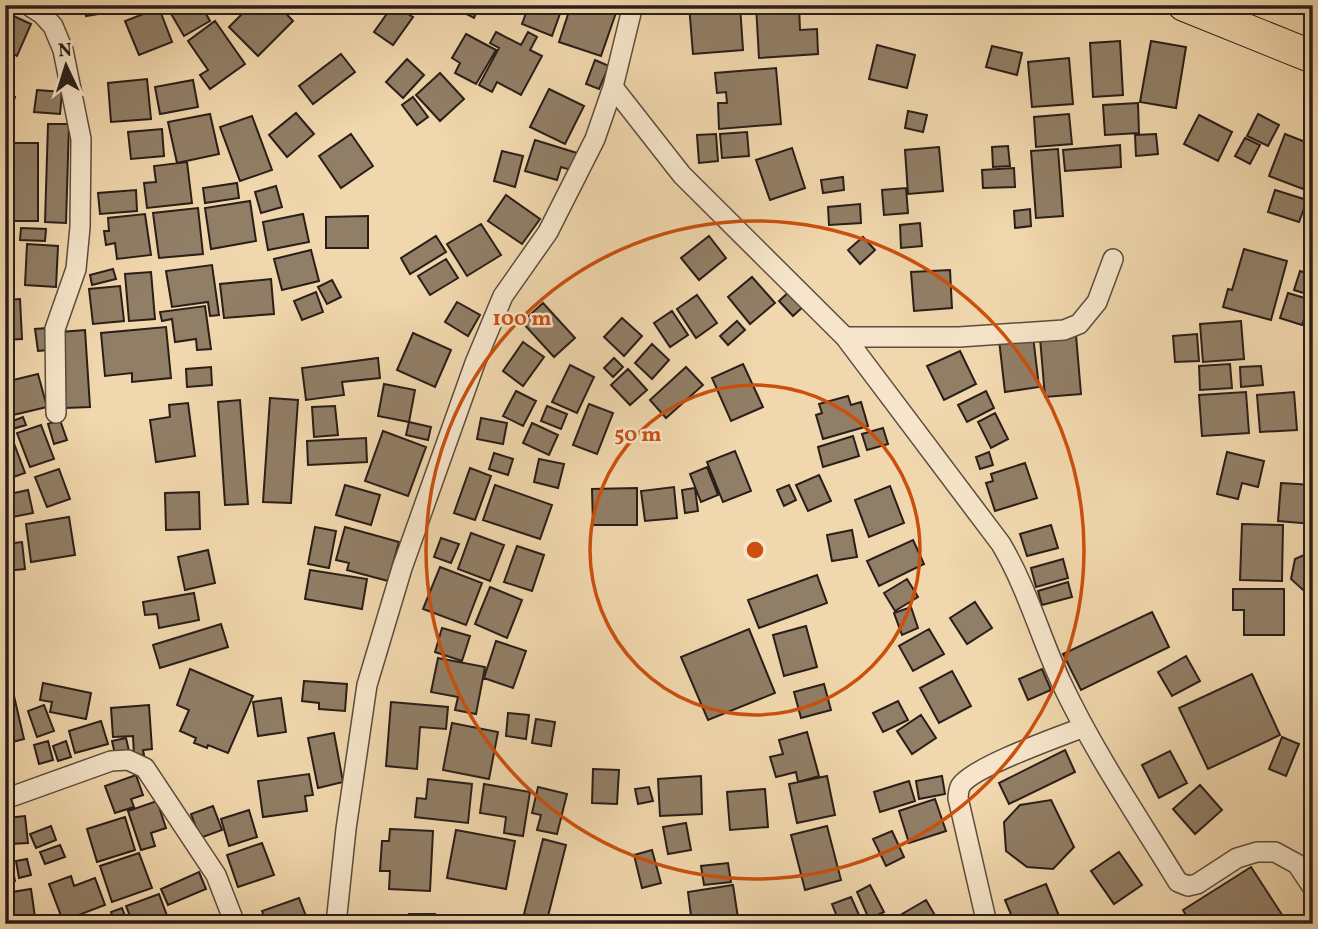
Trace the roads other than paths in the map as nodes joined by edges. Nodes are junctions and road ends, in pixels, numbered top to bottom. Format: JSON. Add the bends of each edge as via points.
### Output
{"nodes":[{"id":1,"x":28,"y":5,"type":"edge"},
{"id":2,"x":633,"y":5,"type":"edge"},
{"id":3,"x":1184,"y":5,"type":"edge"},
{"id":4,"x":1313,"y":57,"type":"edge"},
{"id":5,"x":613,"y":87,"type":"junction"},
{"id":6,"x":1113,"y":259,"type":"dead end"},
{"id":7,"x":845,"y":337,"type":"junction"},
{"id":8,"x":56,"y":413,"type":"dead end"},
{"id":9,"x":1084,"y":727,"type":"junction"},
{"id":10,"x":5,"y":799,"type":"edge"},
{"id":11,"x":1313,"y":888,"type":"edge"},
{"id":12,"x":235,"y":924,"type":"edge"},
{"id":13,"x":336,"y":924,"type":"edge"},
{"id":14,"x":987,"y":924,"type":"edge"}],
"edges":[{"from":1,"to":8,"type":"street","via":[[53,26],[63,50],[81,139],[76,269],[55,329]]},
{"from":2,"to":5,"type":"street"},
{"from":3,"to":4,"type":"main road"},
{"from":5,"to":7,"type":"street","via":[[682,175]]},
{"from":5,"to":13,"type":"street","via":[[577,178],[498,307],[402,568],[368,684]]},
{"from":6,"to":7,"type":"street","via":[[1097,302],[1079,324],[1064,330],[959,337]]},
{"from":7,"to":9,"type":"street","via":[[1001,544]]},
{"from":9,"to":11,"type":"street","via":[[1178,882],[1196,884],[1237,858],[1275,852],[1297,864]]},
{"from":9,"to":14,"type":"street","via":[[1019,752],[959,787]]},
{"from":10,"to":12,"type":"street","via":[[111,761],[128,760],[145,768],[216,875]]}]}
